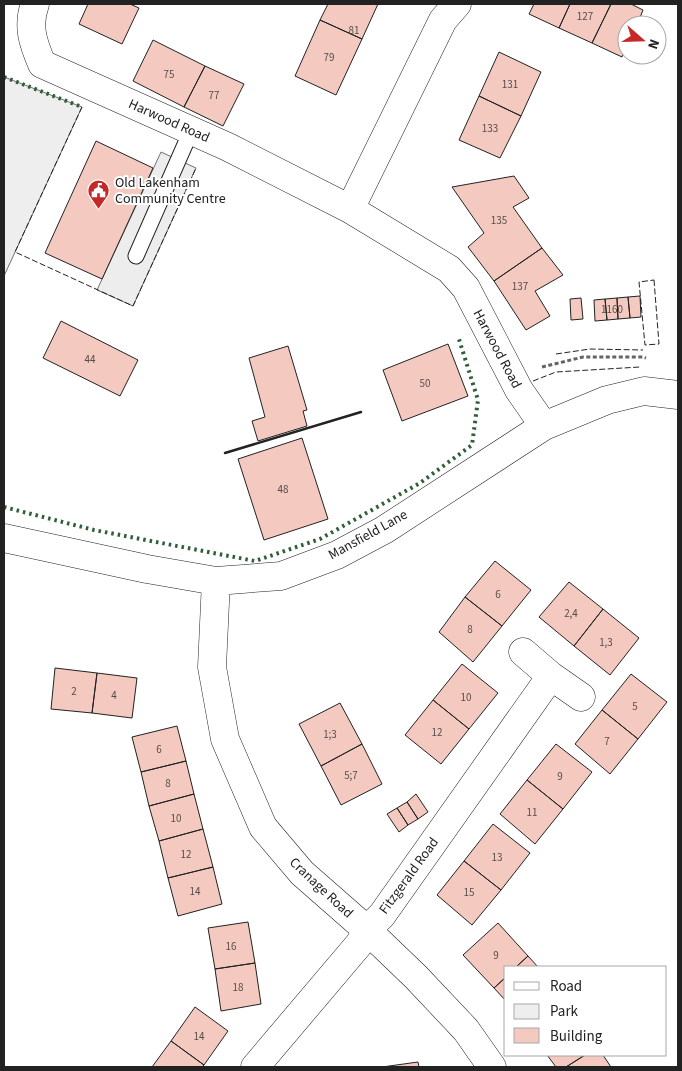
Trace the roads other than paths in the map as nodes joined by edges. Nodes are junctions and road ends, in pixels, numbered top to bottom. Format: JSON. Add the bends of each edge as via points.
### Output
{"nodes":[{"id":1,"x":34,"y":4,"type":"edge"},
{"id":2,"x":457,"y":4,"type":"edge"},
{"id":3,"x":191,"y":130,"type":"junction"},
{"id":4,"x":350,"y":209,"type":"junction"},
{"id":5,"x":136,"y":256,"type":"dead end"},
{"id":6,"x":678,"y":395,"type":"edge"},
{"id":7,"x":544,"y":426,"type":"junction"},
{"id":8,"x":4,"y":538,"type":"edge"},
{"id":9,"x":216,"y":581,"type":"junction"},
{"id":10,"x":523,"y":652,"type":"dead end"},
{"id":11,"x":552,"y":676,"type":"junction"},
{"id":12,"x":581,"y":697,"type":"dead end"},
{"id":13,"x":367,"y":930,"type":"junction"},
{"id":14,"x":255,"y":1067,"type":"edge"},
{"id":15,"x":492,"y":1067,"type":"edge"}],
"edges":[{"from":1,"to":3,"type":"street","name":"Harwood Road","via":[[30,17],[33,41],[42,64]]},
{"from":2,"to":4,"type":"street","via":[[442,20]]},
{"from":3,"to":4,"type":"street","name":"Harwood Road"},
{"from":3,"to":5,"type":"lane"},
{"from":4,"to":7,"type":"street","name":"Harwood Road","via":[[449,269],[466,288],[531,409]]},
{"from":6,"to":7,"type":"street","name":"Mansfield Lane","via":[[644,391],[607,400]]},
{"from":7,"to":9,"type":"street","name":"Mansfield Lane","via":[[384,530],[337,555],[280,576]]},
{"from":8,"to":9,"type":"street","name":"Mansfield Lane"},
{"from":9,"to":13,"type":"street","name":"Cranage Road","via":[[212,666],[225,738],[263,827],[302,873]]},
{"from":10,"to":11,"type":"street"},
{"from":11,"to":12,"type":"street"},
{"from":11,"to":13,"type":"street","name":"Fitzgerald Road","via":[[382,914]]},
{"from":13,"to":14,"type":"street","name":"Fitzgerald Road","via":[[360,943]]},
{"from":13,"to":15,"type":"street","name":"Cranage Road","via":[[466,1030]]}]}
